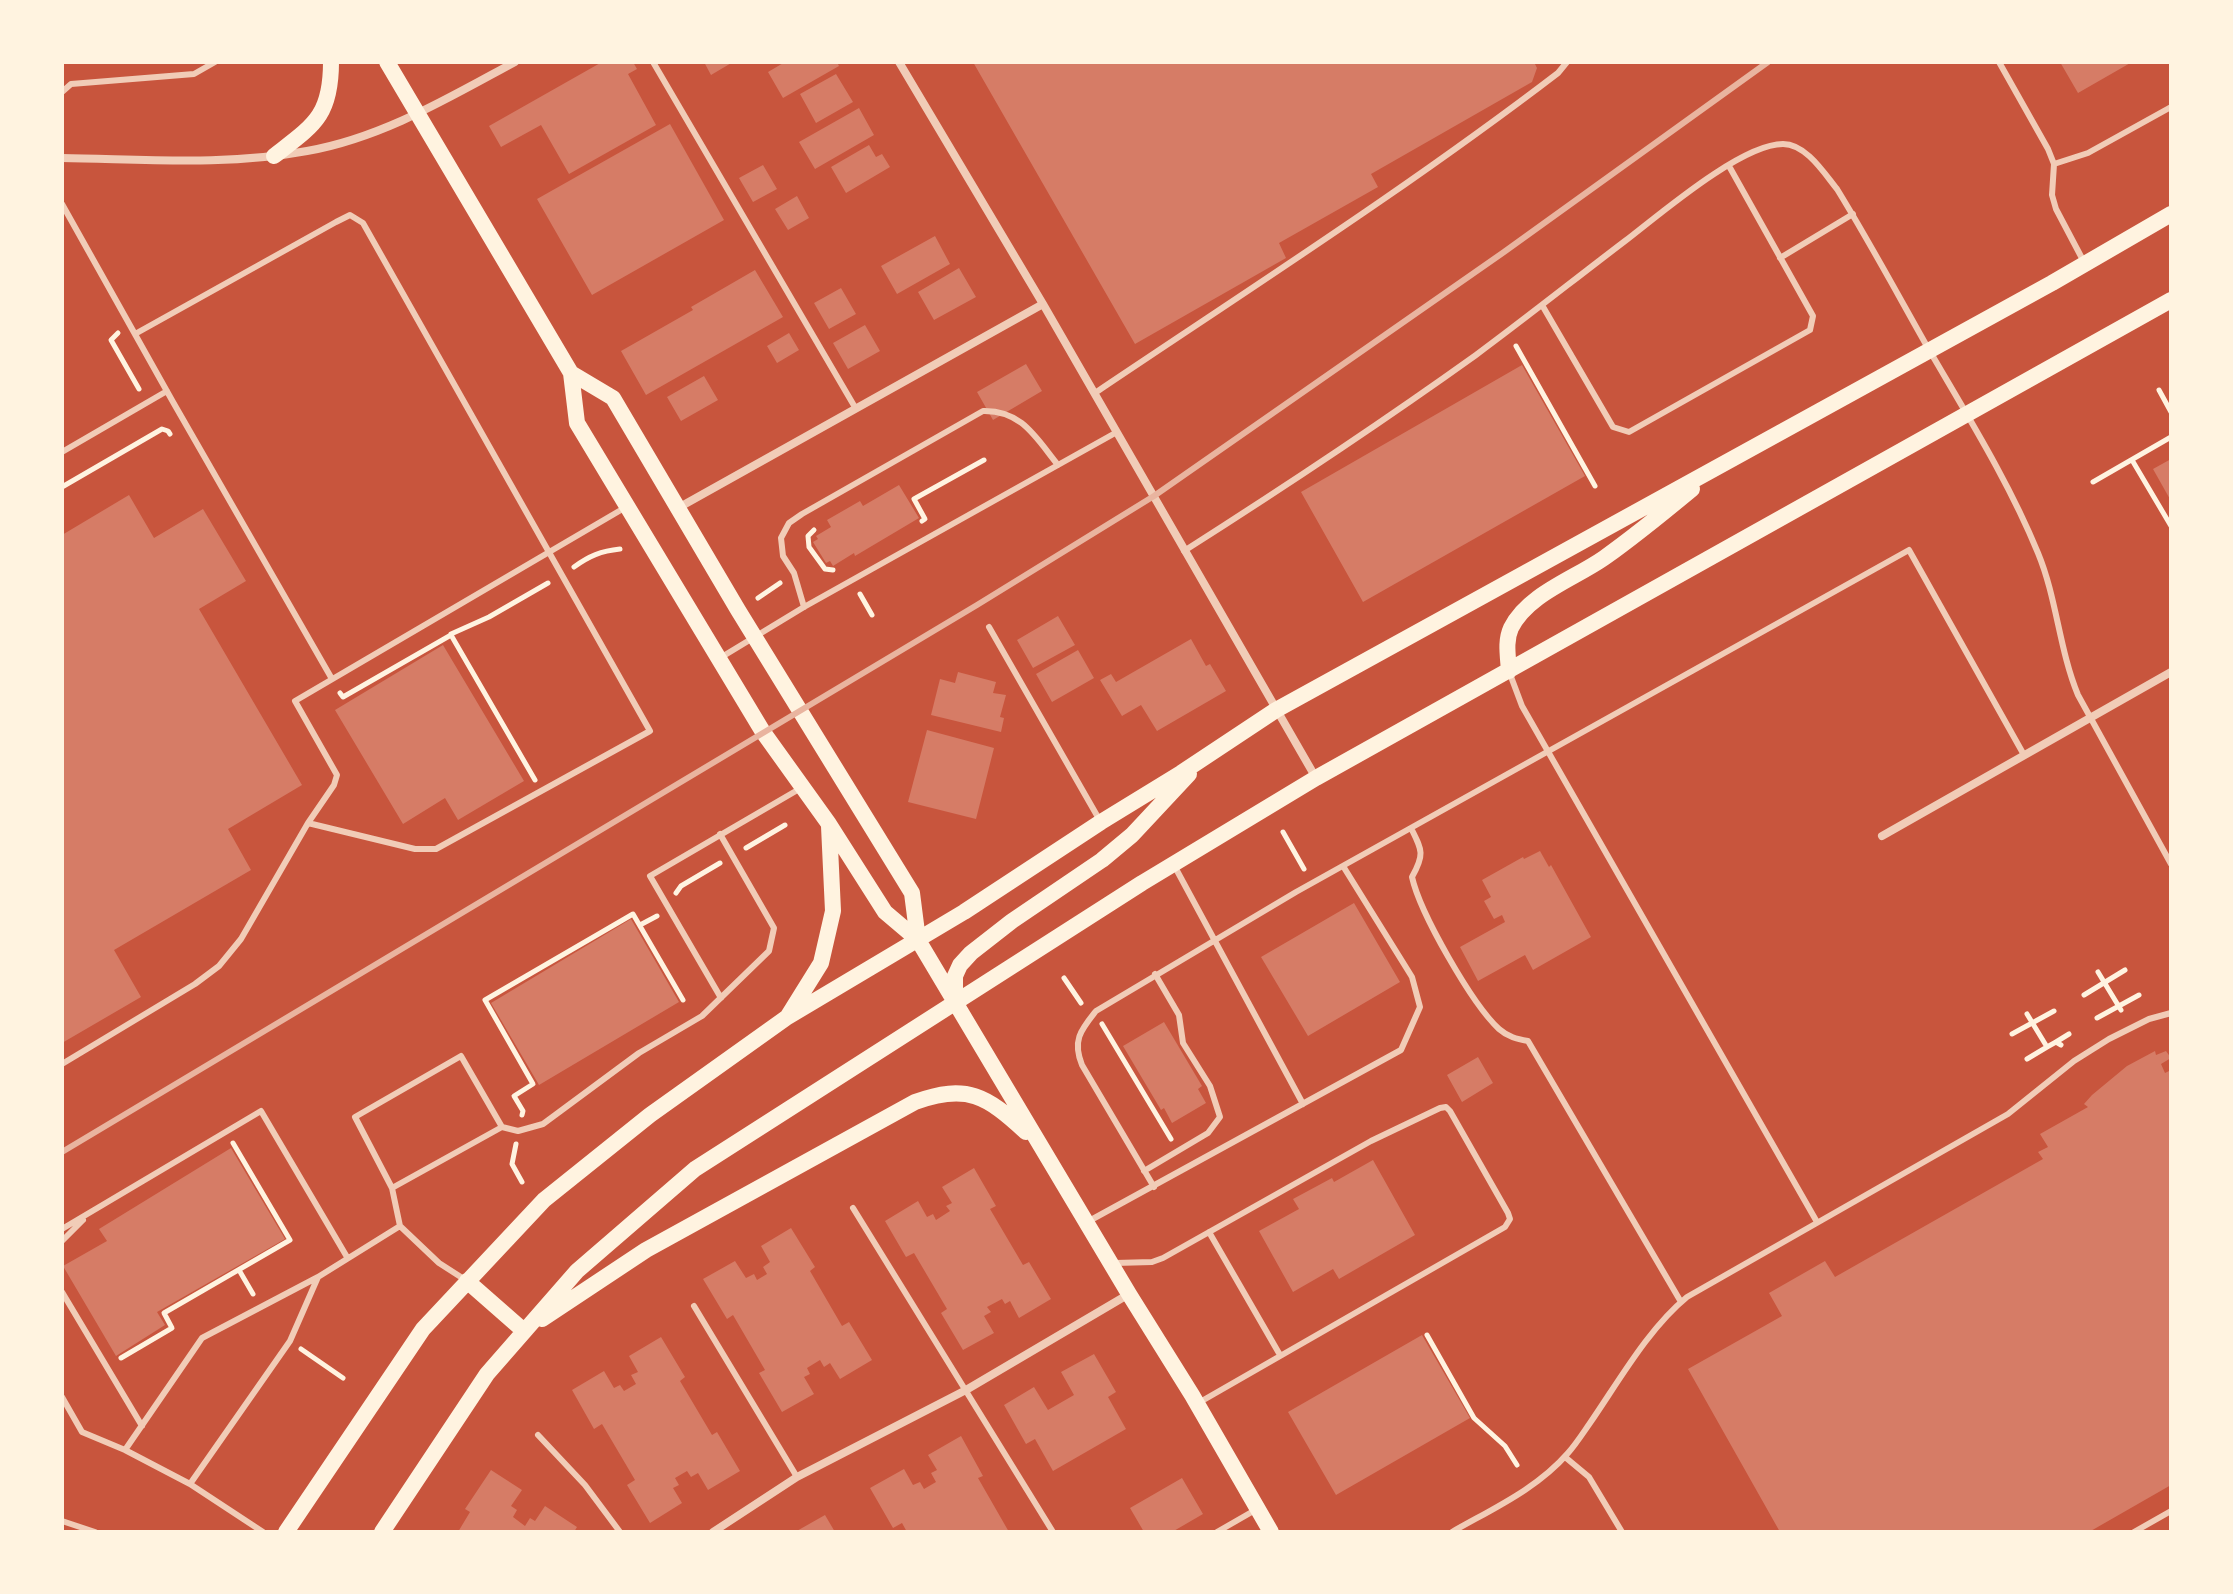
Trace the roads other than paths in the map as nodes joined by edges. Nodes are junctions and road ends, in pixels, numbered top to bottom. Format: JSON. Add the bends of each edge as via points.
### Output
{"nodes":[{"id":1,"x":215,"y":62,"type":"edge"},
{"id":2,"x":331,"y":62,"type":"edge"},
{"id":3,"x":387,"y":62,"type":"edge"},
{"id":4,"x":515,"y":62,"type":"edge"},
{"id":5,"x":653,"y":62,"type":"edge"},
{"id":6,"x":899,"y":62,"type":"edge"},
{"id":7,"x":1567,"y":62,"type":"edge"},
{"id":8,"x":1999,"y":62,"type":"edge"},
{"id":9,"x":62,"y":92,"type":"edge"},
{"id":10,"x":2171,"y":107,"type":"edge"},
{"id":11,"x":417,"y":113,"type":"junction"},
{"id":12,"x":274,"y":156,"type":"junction"},
{"id":13,"x":62,"y":158,"type":"edge"},
{"id":14,"x":2054,"y":164,"type":"junction"},
{"id":15,"x":1729,"y":166,"type":"junction"},
{"id":16,"x":62,"y":204,"type":"edge"},
{"id":17,"x":1853,"y":214,"type":"junction"},
{"id":18,"x":2171,"y":214,"type":"edge"},
{"id":19,"x":1780,"y":258,"type":"junction"},
{"id":20,"x":2085,"y":264,"type":"junction"},
{"id":21,"x":2171,"y":300,"type":"edge"},
{"id":22,"x":1043,"y":304,"type":"junction"},
{"id":23,"x":1542,"y":305,"type":"junction"},
{"id":24,"x":135,"y":334,"type":"junction"},
{"id":25,"x":1929,"y":350,"type":"junction"},
{"id":26,"x":571,"y":373,"type":"junction"},
{"id":27,"x":167,"y":391,"type":"junction"},
{"id":28,"x":1095,"y":393,"type":"junction"},
{"id":29,"x":856,"y":409,"type":"junction"},
{"id":30,"x":1967,"y":414,"type":"junction"},
{"id":31,"x":1117,"y":432,"type":"junction"},
{"id":32,"x":62,"y":452,"type":"edge"},
{"id":33,"x":1058,"y":465,"type":"junction"},
{"id":34,"x":1721,"y":465,"type":"junction"},
{"id":35,"x":626,"y":507,"type":"junction"},
{"id":36,"x":678,"y":508,"type":"junction"},
{"id":37,"x":1184,"y":551,"type":"junction"},
{"id":38,"x":550,"y":552,"type":"junction"},
{"id":39,"x":804,"y":607,"type":"junction"},
{"id":40,"x":989,"y":627,"type":"dead end"},
{"id":41,"x":755,"y":637,"type":"junction"},
{"id":42,"x":718,"y":659,"type":"junction"},
{"id":43,"x":1509,"y":671,"type":"junction"},
{"id":44,"x":2171,"y":672,"type":"edge"},
{"id":45,"x":332,"y":679,"type":"junction"},
{"id":46,"x":1276,"y":710,"type":"junction"},
{"id":47,"x":2090,"y":718,"type":"junction"},
{"id":48,"x":1549,"y":751,"type":"junction"},
{"id":49,"x":2024,"y":755,"type":"junction"},
{"id":50,"x":1204,"y":758,"type":"junction"},
{"id":51,"x":1316,"y":778,"type":"junction"},
{"id":52,"x":801,"y":788,"type":"junction"},
{"id":53,"x":1101,"y":822,"type":"junction"},
{"id":54,"x":308,"y":823,"type":"junction"},
{"id":55,"x":829,"y":824,"type":"junction"},
{"id":56,"x":1411,"y":828,"type":"junction"},
{"id":57,"x":720,"y":834,"type":"junction"},
{"id":58,"x":1882,"y":836,"type":"dead end"},
{"id":59,"x":1173,"y":864,"type":"junction"},
{"id":60,"x":2171,"y":864,"type":"edge"},
{"id":61,"x":1343,"y":866,"type":"junction"},
{"id":62,"x":1215,"y":939,"type":"junction"},
{"id":63,"x":918,"y":940,"type":"junction"},
{"id":64,"x":1155,"y":974,"type":"junction"},
{"id":65,"x":721,"y":998,"type":"junction"},
{"id":66,"x":956,"y":1002,"type":"junction"},
{"id":67,"x":2171,"y":1013,"type":"edge"},
{"id":68,"x":786,"y":1018,"type":"junction"},
{"id":69,"x":62,"y":1064,"type":"edge"},
{"id":70,"x":1303,"y":1104,"type":"junction"},
{"id":71,"x":502,"y":1127,"type":"junction"},
{"id":72,"x":1039,"y":1144,"type":"junction"},
{"id":73,"x":1144,"y":1171,"type":"junction"},
{"id":74,"x":1154,"y":1187,"type":"junction"},
{"id":75,"x":392,"y":1188,"type":"junction"},
{"id":76,"x":853,"y":1208,"type":"dead end"},
{"id":77,"x":91,"y":1211,"type":"junction"},
{"id":78,"x":1817,"y":1222,"type":"junction"},
{"id":79,"x":1086,"y":1223,"type":"junction"},
{"id":80,"x":400,"y":1226,"type":"junction"},
{"id":81,"x":62,"y":1229,"type":"edge"},
{"id":82,"x":1209,"y":1232,"type":"junction"},
{"id":83,"x":62,"y":1241,"type":"edge"},
{"id":84,"x":347,"y":1257,"type":"junction"},
{"id":85,"x":1110,"y":1263,"type":"junction"},
{"id":86,"x":318,"y":1277,"type":"junction"},
{"id":87,"x":467,"y":1281,"type":"junction"},
{"id":88,"x":62,"y":1292,"type":"edge"},
{"id":89,"x":1129,"y":1294,"type":"junction"},
{"id":90,"x":1681,"y":1302,"type":"junction"},
{"id":91,"x":694,"y":1306,"type":"dead end"},
{"id":92,"x":524,"y":1331,"type":"junction"},
{"id":93,"x":1280,"y":1355,"type":"junction"},
{"id":94,"x":966,"y":1390,"type":"junction"},
{"id":95,"x":62,"y":1397,"type":"edge"},
{"id":96,"x":1197,"y":1404,"type":"junction"},
{"id":97,"x":142,"y":1426,"type":"junction"},
{"id":98,"x":538,"y":1435,"type":"dead end"},
{"id":99,"x":125,"y":1450,"type":"junction"},
{"id":100,"x":1565,"y":1457,"type":"junction"},
{"id":101,"x":797,"y":1477,"type":"junction"},
{"id":102,"x":190,"y":1484,"type":"junction"},
{"id":103,"x":1257,"y":1509,"type":"junction"},
{"id":104,"x":2171,"y":1511,"type":"edge"},
{"id":105,"x":62,"y":1521,"type":"edge"},
{"id":106,"x":95,"y":1532,"type":"edge"},
{"id":107,"x":263,"y":1532,"type":"edge"},
{"id":108,"x":286,"y":1532,"type":"edge"},
{"id":109,"x":382,"y":1532,"type":"edge"},
{"id":110,"x":620,"y":1532,"type":"edge"},
{"id":111,"x":713,"y":1532,"type":"edge"},
{"id":112,"x":1053,"y":1532,"type":"edge"},
{"id":113,"x":1217,"y":1532,"type":"edge"},
{"id":114,"x":1271,"y":1532,"type":"edge"},
{"id":115,"x":1452,"y":1532,"type":"edge"},
{"id":116,"x":1622,"y":1532,"type":"edge"},
{"id":117,"x":2134,"y":1532,"type":"edge"}],
"edges":[{"from":1,"to":9,"type":"lane","via":[[194,74],[71,84]]},
{"from":2,"to":12,"type":"main road","via":[[324,108],[312,126]]},
{"from":3,"to":11,"type":"main road"},
{"from":4,"to":11,"type":"street"},
{"from":5,"to":29,"type":"lane"},
{"from":6,"to":22,"type":"street"},
{"from":7,"to":28,"type":"lane","via":[[1475,136]]},
{"from":8,"to":14,"type":"lane"},
{"from":10,"to":14,"type":"lane","via":[[2088,153]]},
{"from":11,"to":12,"type":"street","via":[[336,144]]},
{"from":11,"to":26,"type":"main road"},
{"from":12,"to":13,"type":"street"},
{"from":14,"to":20,"type":"lane","via":[[2056,209]]},
{"from":15,"to":17,"type":"lane","via":[[1771,146],[1796,146],[1819,166]]},
{"from":15,"to":19,"type":"lane"},
{"from":15,"to":23,"type":"lane","via":[[1694,187]]},
{"from":16,"to":24,"type":"lane"},
{"from":17,"to":19,"type":"lane"},
{"from":17,"to":25,"type":"lane"},
{"from":18,"to":20,"type":"main road"},
{"from":19,"to":23,"type":"lane","via":[[1813,316],[1810,330],[1629,432],[1613,427]]},
{"from":20,"to":25,"type":"main road"},
{"from":21,"to":30,"type":"main road"},
{"from":22,"to":28,"type":"street"},
{"from":22,"to":29,"type":"street"},
{"from":23,"to":37,"type":"lane"},
{"from":24,"to":27,"type":"lane"},
{"from":24,"to":38,"type":"lane","via":[[350,215],[363,223]]},
{"from":25,"to":30,"type":"lane"},
{"from":25,"to":34,"type":"main road"},
{"from":26,"to":35,"type":"main road","via":[[577,423]]},
{"from":26,"to":36,"type":"main road","via":[[613,398]]},
{"from":27,"to":32,"type":"lane"},
{"from":27,"to":45,"type":"lane"},
{"from":28,"to":31,"type":"street"},
{"from":29,"to":36,"type":"street"},
{"from":30,"to":43,"type":"main road"},
{"from":30,"to":47,"type":"lane","via":[[2040,556],[2068,671]]},
{"from":31,"to":33,"type":"lane"},
{"from":31,"to":37,"type":"street"},
{"from":33,"to":39,"type":"lane"},
{"from":33,"to":39,"type":"lane","via":[[1011,415],[983,411],[789,523],[781,538],[783,556]]},
{"from":34,"to":43,"type":"main road","via":[[1639,533],[1520,614],[1510,630]]},
{"from":34,"to":46,"type":"main road"},
{"from":35,"to":38,"type":"lane"},
{"from":35,"to":42,"type":"main road"},
{"from":36,"to":41,"type":"main road"},
{"from":37,"to":46,"type":"street"},
{"from":38,"to":45,"type":"lane"},
{"from":38,"to":54,"type":"lane","via":[[650,731],[436,849],[415,849]]},
{"from":39,"to":41,"type":"lane"},
{"from":40,"to":53,"type":"lane"},
{"from":41,"to":42,"type":"lane"},
{"from":41,"to":63,"type":"main road","via":[[912,893]]},
{"from":42,"to":52,"type":"main road"},
{"from":43,"to":48,"type":"lane","via":[[1522,706]]},
{"from":43,"to":51,"type":"main road"},
{"from":44,"to":47,"type":"street"},
{"from":45,"to":54,"type":"lane","via":[[295,701],[337,775]]},
{"from":46,"to":50,"type":"main road"},
{"from":46,"to":51,"type":"street"},
{"from":47,"to":49,"type":"street"},
{"from":47,"to":60,"type":"lane"},
{"from":48,"to":49,"type":"lane","via":[[1909,550]]},
{"from":48,"to":56,"type":"lane"},
{"from":48,"to":78,"type":"lane"},
{"from":49,"to":58,"type":"street"},
{"from":50,"to":53,"type":"main road"},
{"from":50,"to":66,"type":"main road","via":[[1132,835],[971,953],[955,976]]},
{"from":51,"to":59,"type":"main road"},
{"from":52,"to":55,"type":"main road"},
{"from":52,"to":57,"type":"lane"},
{"from":53,"to":63,"type":"main road"},
{"from":54,"to":69,"type":"lane","via":[[241,939],[219,966]]},
{"from":55,"to":63,"type":"main road","via":[[885,912]]},
{"from":55,"to":68,"type":"main road","via":[[833,911],[821,963]]},
{"from":56,"to":61,"type":"lane"},
{"from":56,"to":90,"type":"lane","via":[[1422,859],[1412,877],[1415,892],[1454,965],[1500,1030],[1528,1041]]},
{"from":57,"to":65,"type":"lane","via":[[774,928],[769,951]]},
{"from":57,"to":65,"type":"lane","via":[[650,876]]},
{"from":59,"to":62,"type":"lane"},
{"from":59,"to":66,"type":"main road"},
{"from":61,"to":62,"type":"lane"},
{"from":61,"to":70,"type":"lane","via":[[1412,977],[1420,1007],[1401,1050]]},
{"from":62,"to":64,"type":"lane"},
{"from":62,"to":70,"type":"lane"},
{"from":63,"to":66,"type":"main road"},
{"from":63,"to":68,"type":"main road"},
{"from":64,"to":73,"type":"lane","via":[[1093,1015],[1077,1041],[1082,1065]]},
{"from":64,"to":73,"type":"lane","via":[[1179,1015],[1183,1043],[1210,1086],[1220,1117],[1208,1133]]},
{"from":65,"to":71,"type":"lane","via":[[543,1124],[518,1131]]},
{"from":66,"to":72,"type":"main road"},
{"from":66,"to":92,"type":"main road","via":[[695,1169],[577,1271]]},
{"from":67,"to":78,"type":"lane","via":[[2109,1039],[2008,1114]]},
{"from":68,"to":87,"type":"main road","via":[[650,1115],[544,1200]]},
{"from":70,"to":74,"type":"lane"},
{"from":71,"to":75,"type":"lane"},
{"from":71,"to":75,"type":"lane","via":[[461,1056],[355,1117]]},
{"from":72,"to":79,"type":"main road"},
{"from":72,"to":92,"type":"main road","via":[[981,1099],[962,1093],[932,1095],[646,1250]]},
{"from":73,"to":74,"type":"lane"},
{"from":74,"to":79,"type":"lane"},
{"from":75,"to":80,"type":"lane"},
{"from":76,"to":94,"type":"lane"},
{"from":77,"to":81,"type":"lane"},
{"from":77,"to":83,"type":"lane"},
{"from":77,"to":84,"type":"lane","via":[[261,1111]]},
{"from":78,"to":90,"type":"lane"},
{"from":79,"to":85,"type":"main road"},
{"from":80,"to":84,"type":"lane"},
{"from":80,"to":87,"type":"lane"},
{"from":82,"to":85,"type":"lane","via":[[1152,1262]]},
{"from":82,"to":93,"type":"lane"},
{"from":82,"to":93,"type":"lane","via":[[1371,1141],[1440,1108],[1450,1111],[1508,1213],[1505,1227]]},
{"from":84,"to":86,"type":"lane"},
{"from":85,"to":89,"type":"main road"},
{"from":86,"to":97,"type":"lane","via":[[202,1338]]},
{"from":86,"to":102,"type":"lane","via":[[290,1341]]},
{"from":87,"to":92,"type":"main road"},
{"from":87,"to":108,"type":"main road","via":[[423,1329]]},
{"from":88,"to":97,"type":"lane"},
{"from":89,"to":94,"type":"street"},
{"from":89,"to":96,"type":"main road"},
{"from":90,"to":100,"type":"lane"},
{"from":91,"to":101,"type":"lane"},
{"from":92,"to":109,"type":"main road","via":[[487,1374]]},
{"from":93,"to":96,"type":"lane"},
{"from":94,"to":101,"type":"street"},
{"from":94,"to":112,"type":"lane"},
{"from":95,"to":99,"type":"lane","via":[[82,1432]]},
{"from":96,"to":103,"type":"main road"},
{"from":97,"to":99,"type":"lane"},
{"from":98,"to":110,"type":"lane"},
{"from":99,"to":102,"type":"lane"},
{"from":100,"to":115,"type":"lane","via":[[1531,1486]]},
{"from":100,"to":116,"type":"lane","via":[[1589,1477]]},
{"from":101,"to":111,"type":"street"},
{"from":102,"to":107,"type":"lane"},
{"from":103,"to":113,"type":"lane"},
{"from":103,"to":114,"type":"main road"},
{"from":104,"to":117,"type":"lane"},
{"from":105,"to":106,"type":"lane"}]}
